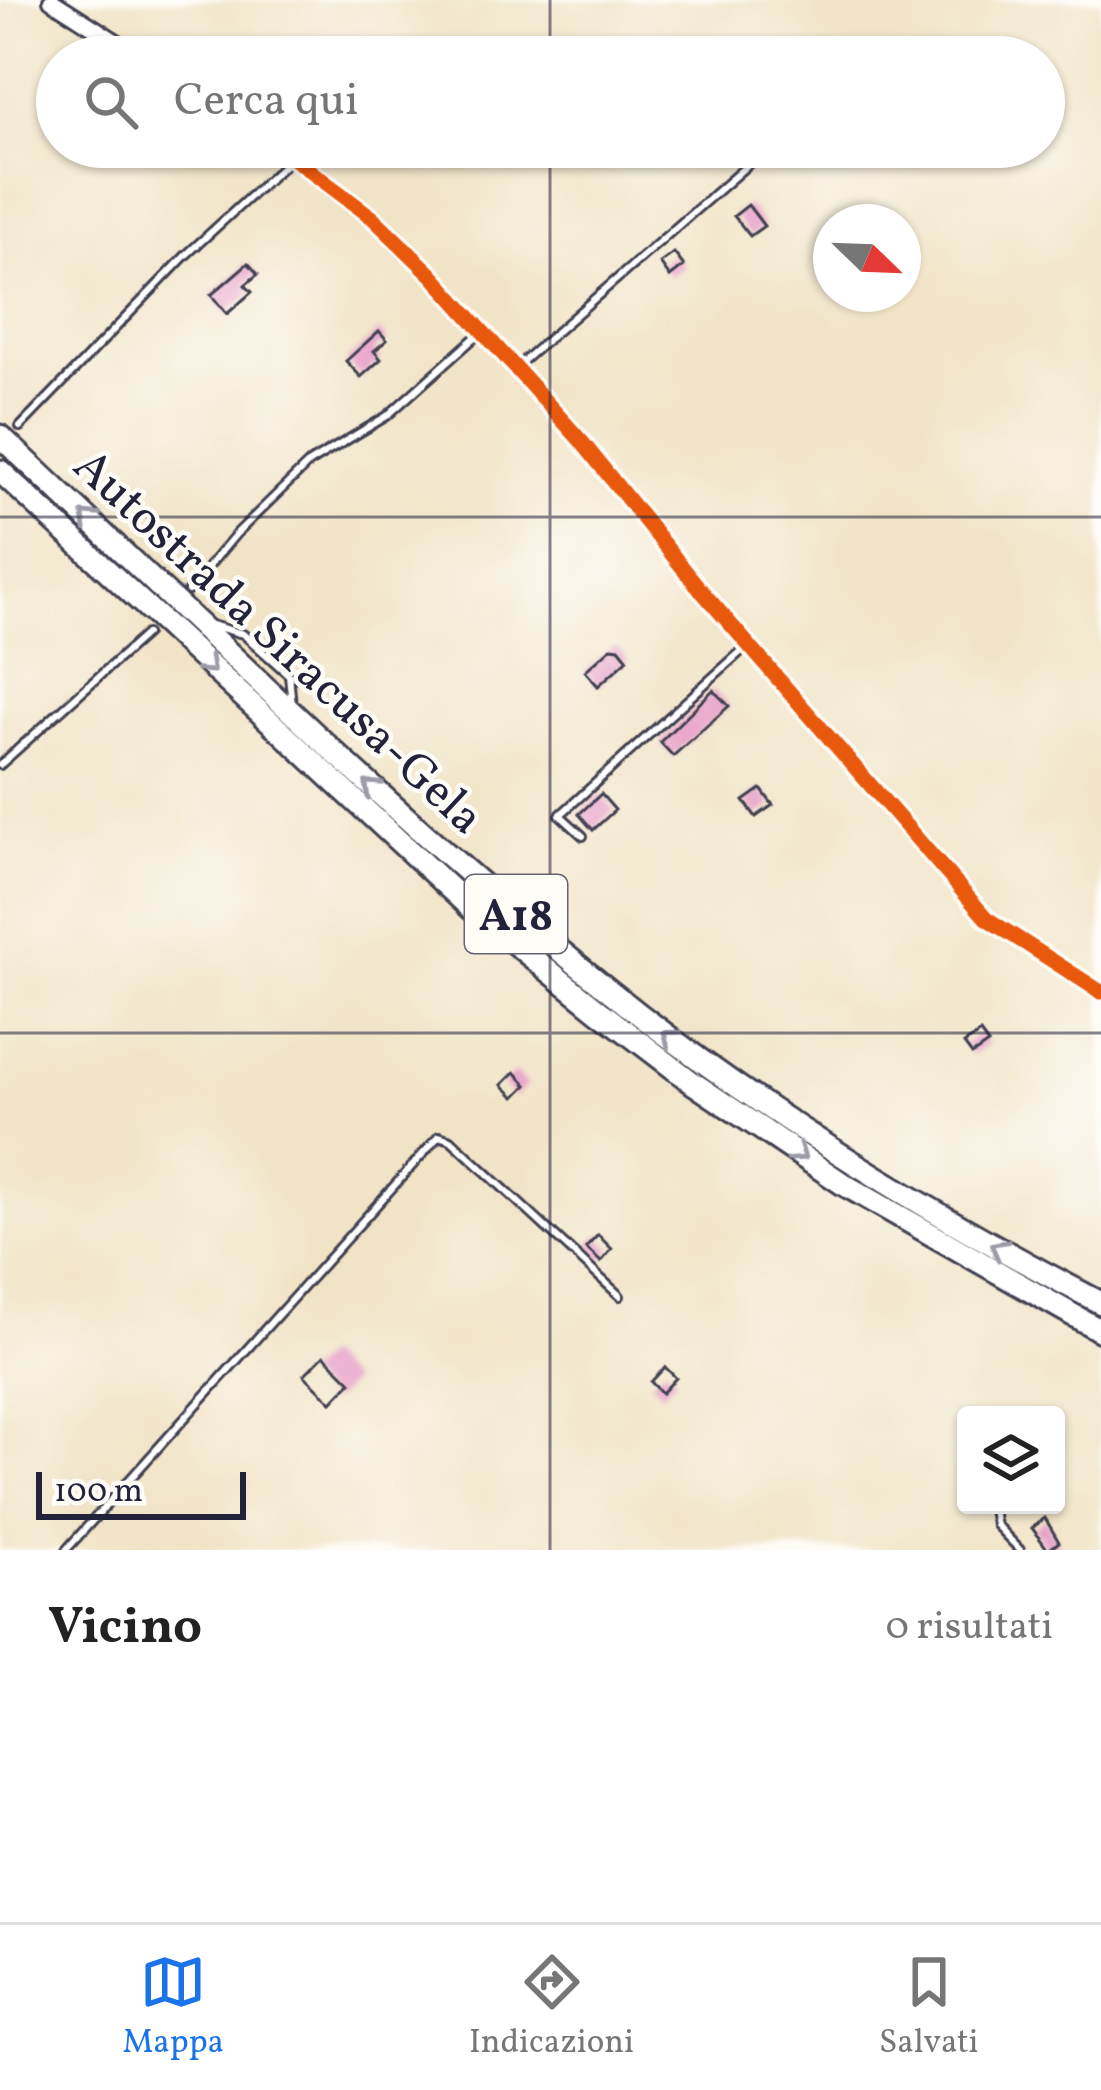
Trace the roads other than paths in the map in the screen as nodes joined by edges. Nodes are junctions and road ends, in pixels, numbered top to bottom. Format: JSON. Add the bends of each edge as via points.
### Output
{"nodes":[{"id":1,"x":51,"y":0,"type":"edge"},
{"id":2,"x":107,"y":36,"type":"edge"},
{"id":3,"x":281,"y":168,"type":"edge"},
{"id":4,"x":307,"y":168,"type":"edge"},
{"id":5,"x":744,"y":168,"type":"edge"},
{"id":6,"x":481,"y":332,"type":"junction"},
{"id":7,"x":514,"y":368,"type":"junction"},
{"id":8,"x":10,"y":432,"type":"edge"},
{"id":9,"x":0,"y":471,"type":"edge"},
{"id":10,"x":188,"y":591,"type":"dead end"},
{"id":11,"x":146,"y":634,"type":"dead end"},
{"id":12,"x":748,"y":645,"type":"junction"},
{"id":13,"x":0,"y":765,"type":"edge"},
{"id":14,"x":583,"y":836,"type":"dead end"},
{"id":15,"x":1101,"y":992,"type":"edge"},
{"id":16,"x":620,"y":1296,"type":"dead end"},
{"id":17,"x":1101,"y":1303,"type":"edge"},
{"id":18,"x":1101,"y":1331,"type":"edge"},
{"id":19,"x":994,"y":1514,"type":"edge"},
{"id":20,"x":66,"y":1550,"type":"edge"},
{"id":21,"x":1020,"y":1550,"type":"edge"}],
"edges":[{"from":1,"to":2,"type":"street"},
{"from":3,"to":8,"type":"lane"},
{"from":4,"to":6,"type":"street","via":[[373,218]]},
{"from":5,"to":7,"type":"lane"},
{"from":6,"to":7,"type":"street"},
{"from":6,"to":10,"type":"lane","via":[[387,416],[309,464]]},
{"from":7,"to":12,"type":"street"},
{"from":17,"to":8,"type":"highway","name":"Autostrada Siracusa-Gela","number":"A18","one_way":true,"via":[[863,1168],[613,994],[293,715]]},
{"from":9,"to":18,"type":"highway","name":"Autostrada Siracusa-Gela","number":"A18","one_way":true,"via":[[472,910],[598,1012],[861,1195]]},
{"from":11,"to":13,"type":"lane"},
{"from":12,"to":14,"type":"lane","via":[[560,815]]},
{"from":12,"to":15,"type":"street","via":[[986,918]]},
{"from":16,"to":20,"type":"lane","via":[[439,1136]]},
{"from":19,"to":21,"type":"lane"}]}
